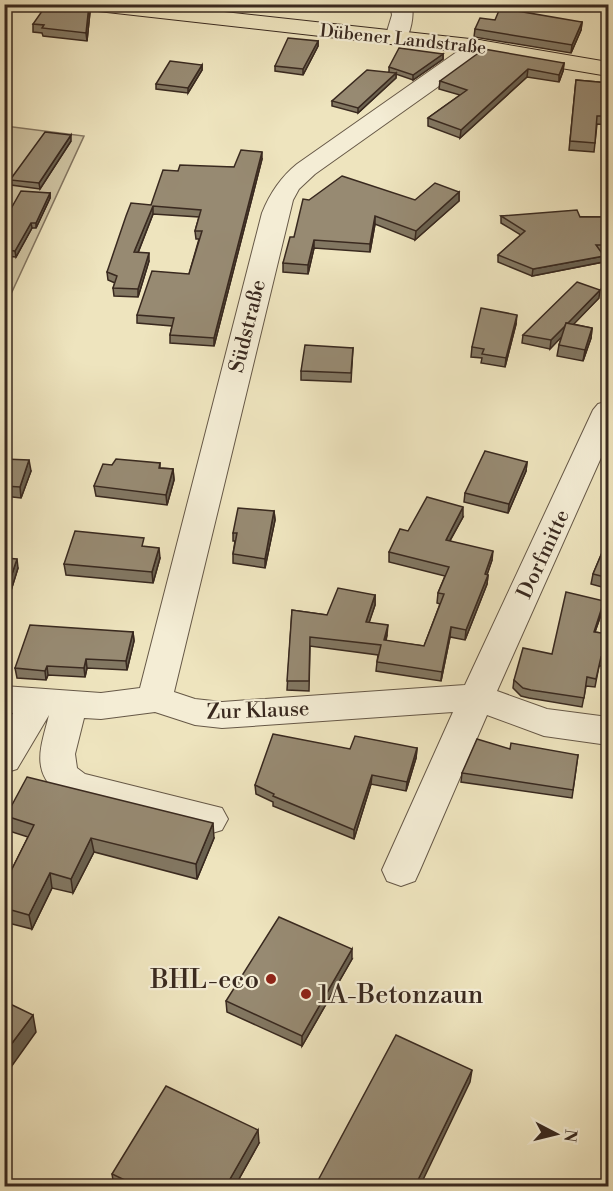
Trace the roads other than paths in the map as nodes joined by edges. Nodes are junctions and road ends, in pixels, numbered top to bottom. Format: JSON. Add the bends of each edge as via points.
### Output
{"nodes":[{"id":1,"x":89,"y":4,"type":"edge"},
{"id":2,"x":401,"y":4,"type":"edge"},
{"id":3,"x":396,"y":38,"type":"junction"},
{"id":4,"x":479,"y":47,"type":"junction"},
{"id":5,"x":609,"y":69,"type":"edge"},
{"id":6,"x":609,"y":410,"type":"edge"},
{"id":7,"x":477,"y":697,"type":"junction"},
{"id":8,"x":155,"y":699,"type":"junction"},
{"id":9,"x":37,"y":701,"type":"edge"},
{"id":10,"x":609,"y":731,"type":"edge"},
{"id":11,"x":4,"y":759,"type":"edge"},
{"id":12,"x":209,"y":819,"type":"edge"},
{"id":13,"x":401,"y":870,"type":"dead end"}],
"edges":[{"from":1,"to":3,"type":"main road","name":"Dübener Landstraße"},
{"from":2,"to":3,"type":"street","via":[[403,15]]},
{"from":3,"to":4,"type":"main road","name":"Dübener Landstraße"},
{"from":4,"to":5,"type":"main road","name":"Dübener Landstraße"},
{"from":4,"to":8,"type":"street","name":"Südstraße","via":[[306,169],[281,194]]},
{"from":6,"to":7,"type":"street","name":"Dorfmitte"},
{"from":7,"to":8,"type":"street","name":"Zur Klause","via":[[222,716]]},
{"from":7,"to":10,"type":"street","name":"Zur Klause","via":[[544,722]]},
{"from":7,"to":13,"type":"street"},
{"from":8,"to":9,"type":"street","name":"Zur Klause","via":[[100,706]]},
{"from":9,"to":11,"type":"street"},
{"from":9,"to":12,"type":"street","via":[[58,766],[63,777],[73,784]]}]}
